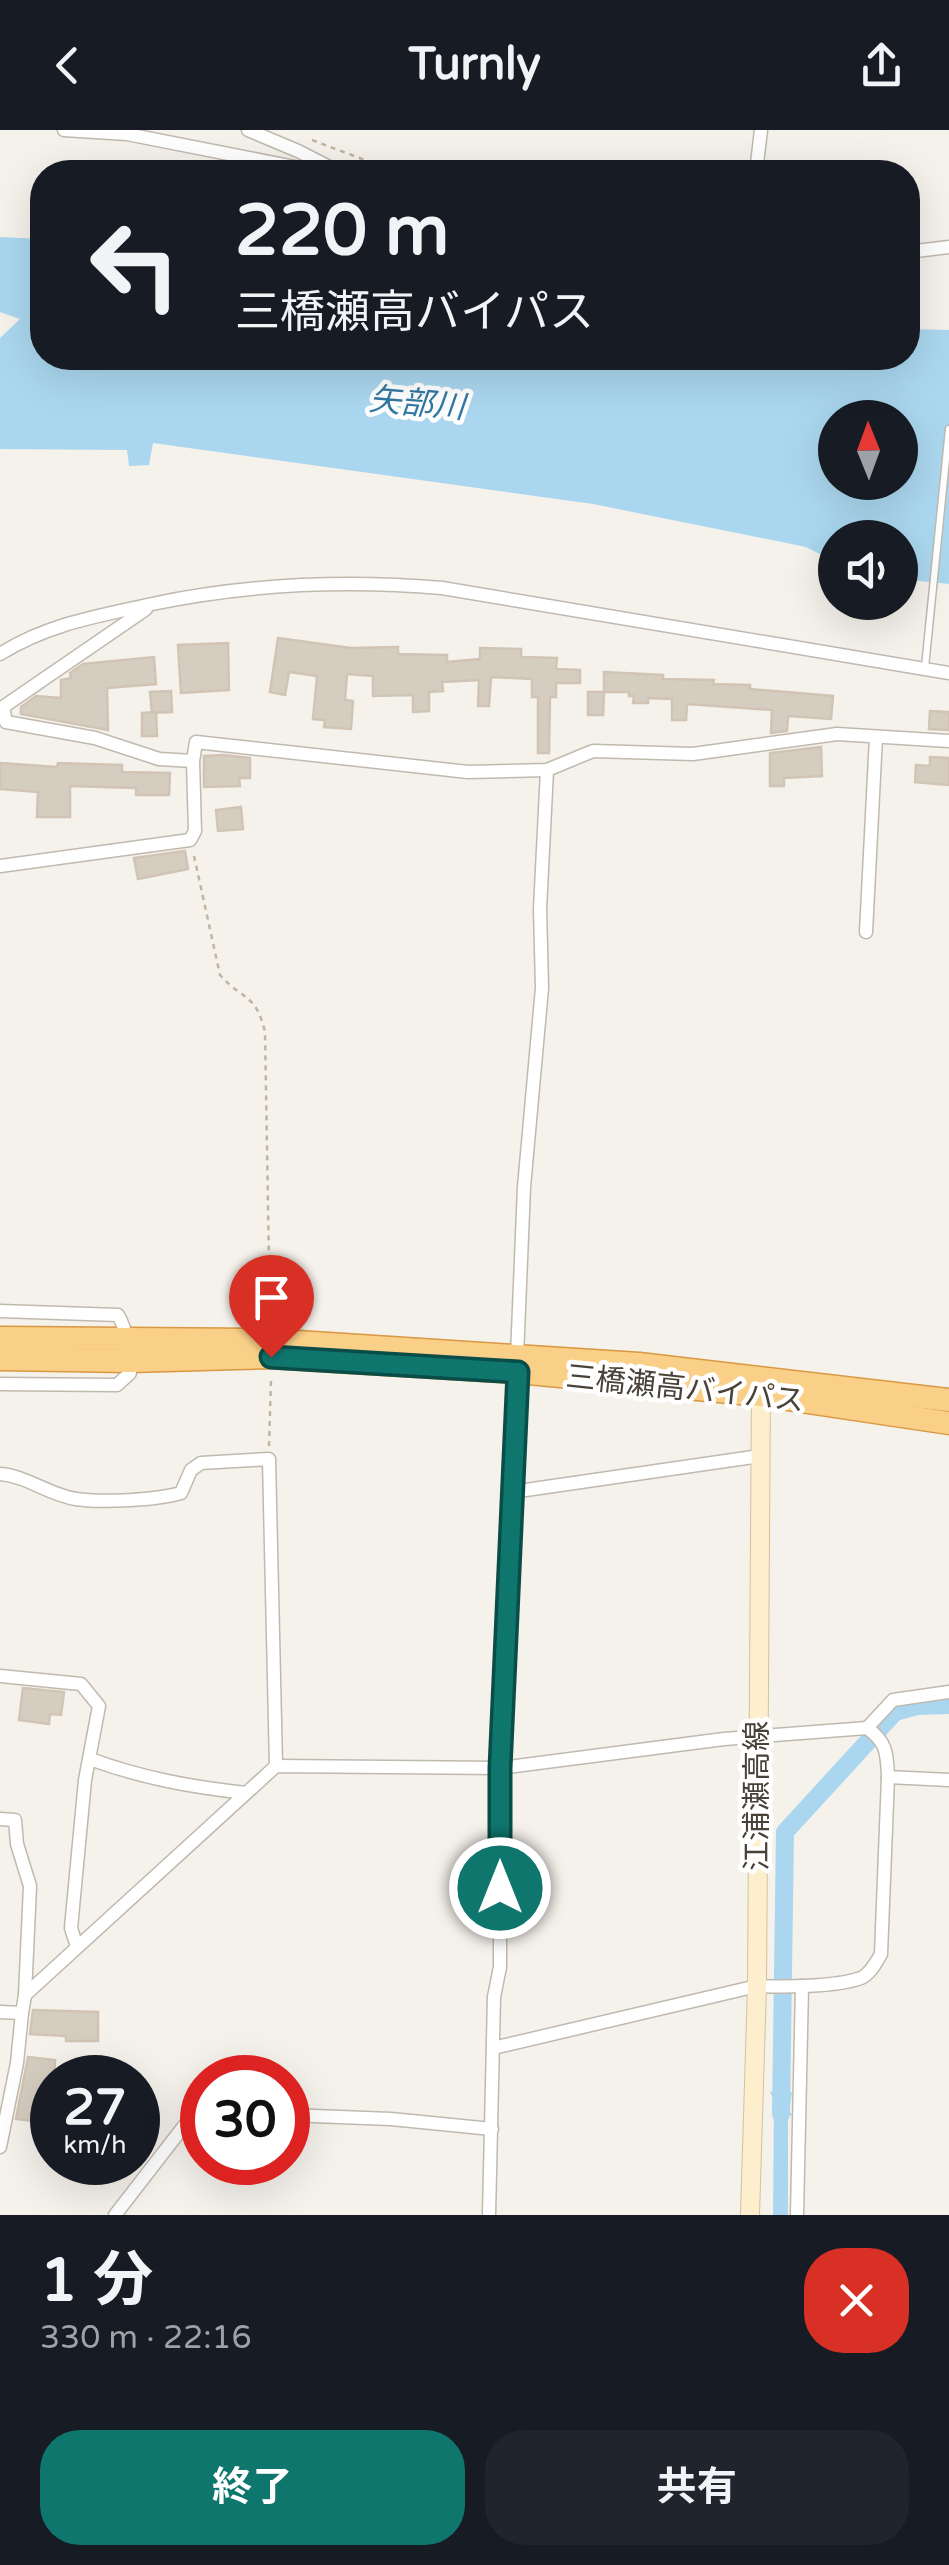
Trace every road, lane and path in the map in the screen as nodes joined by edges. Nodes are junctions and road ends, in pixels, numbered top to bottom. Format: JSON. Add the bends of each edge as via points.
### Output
{"nodes":[{"id":1,"x":64,"y":130,"type":"edge"},
{"id":2,"x":248,"y":130,"type":"edge"},
{"id":3,"x":761,"y":130,"type":"edge"},
{"id":4,"x":306,"y":139,"type":"dead end"},
{"id":5,"x":259,"y":160,"type":"edge"},
{"id":6,"x":317,"y":160,"type":"edge"},
{"id":7,"x":365,"y":160,"type":"edge"},
{"id":8,"x":757,"y":160,"type":"edge"},
{"id":9,"x":949,"y":247,"type":"edge"},
{"id":10,"x":920,"y":251,"type":"edge"},
{"id":11,"x":949,"y":429,"type":"edge"},
{"id":12,"x":152,"y":604,"type":"junction"},
{"id":13,"x":0,"y":654,"type":"edge"},
{"id":14,"x":924,"y":668,"type":"junction"},
{"id":15,"x":949,"y":673,"type":"edge"},
{"id":16,"x":876,"y":736,"type":"junction"},
{"id":17,"x":949,"y":741,"type":"edge"},
{"id":18,"x":193,"y":761,"type":"junction"},
{"id":19,"x":548,"y":770,"type":"junction"},
{"id":20,"x":190,"y":840,"type":"junction"},
{"id":21,"x":0,"y":866,"type":"edge"},
{"id":22,"x":866,"y":932,"type":"dead end"},
{"id":23,"x":0,"y":1311,"type":"edge"},
{"id":24,"x":9,"y":1349,"type":"edge"},
{"id":25,"x":271,"y":1349,"type":"junction"},
{"id":26,"x":129,"y":1350,"type":"junction"},
{"id":27,"x":518,"y":1364,"type":"junction"},
{"id":28,"x":0,"y":1384,"type":"edge"},
{"id":29,"x":761,"y":1386,"type":"junction"},
{"id":30,"x":949,"y":1400,"type":"edge"},
{"id":31,"x":949,"y":1423,"type":"edge"},
{"id":32,"x":760,"y":1456,"type":"junction"},
{"id":33,"x":268,"y":1459,"type":"junction"},
{"id":34,"x":0,"y":1474,"type":"edge"},
{"id":35,"x":512,"y":1492,"type":"junction"},
{"id":36,"x":0,"y":1676,"type":"edge"},
{"id":37,"x":949,"y":1692,"type":"edge"},
{"id":38,"x":867,"y":1728,"type":"junction"},
{"id":39,"x":756,"y":1736,"type":"junction"},
{"id":40,"x":90,"y":1759,"type":"junction"},
{"id":41,"x":276,"y":1766,"type":"junction"},
{"id":42,"x":500,"y":1768,"type":"junction"},
{"id":43,"x":888,"y":1777,"type":"junction"},
{"id":44,"x":949,"y":1780,"type":"edge"},
{"id":45,"x":246,"y":1793,"type":"junction"},
{"id":46,"x":0,"y":1818,"type":"edge"},
{"id":47,"x":76,"y":1947,"type":"junction"},
{"id":48,"x":757,"y":1986,"type":"junction"},
{"id":49,"x":802,"y":1986,"type":"junction"},
{"id":50,"x":25,"y":1994,"type":"junction"},
{"id":51,"x":0,"y":2012,"type":"edge"},
{"id":52,"x":22,"y":2013,"type":"junction"},
{"id":53,"x":493,"y":2048,"type":"junction"},
{"id":54,"x":310,"y":2117,"type":"edge"},
{"id":55,"x":492,"y":2130,"type":"junction"},
{"id":56,"x":180,"y":2131,"type":"edge"},
{"id":57,"x":0,"y":2147,"type":"edge"},
{"id":58,"x":115,"y":2215,"type":"edge"},
{"id":59,"x":489,"y":2215,"type":"edge"},
{"id":60,"x":750,"y":2215,"type":"edge"},
{"id":61,"x":797,"y":2215,"type":"edge"}],
"edges":[{"from":1,"to":5,"type":"street","via":[[126,134]]},
{"from":2,"to":6,"type":"street"},
{"from":3,"to":8,"type":"street"},
{"from":4,"to":7,"type":"path"},
{"from":9,"to":10,"type":"street"},
{"from":11,"to":14,"type":"lane"},
{"from":12,"to":13,"type":"street","via":[[73,620]]},
{"from":12,"to":14,"type":"street","via":[[263,587],[442,588]]},
{"from":12,"to":18,"type":"street","via":[[3,707],[6,722]]},
{"from":14,"to":15,"type":"street"},
{"from":16,"to":17,"type":"street"},
{"from":16,"to":19,"type":"street","via":[[837,734],[693,754],[593,751]]},
{"from":16,"to":22,"type":"street"},
{"from":18,"to":19,"type":"street","via":[[196,742],[468,772]]},
{"from":18,"to":20,"type":"street"},
{"from":19,"to":27,"type":"street","via":[[542,988],[524,1187]]},
{"from":20,"to":21,"type":"street"},
{"from":20,"to":25,"type":"path","via":[[220,976],[254,1001],[265,1032]]},
{"from":23,"to":26,"type":"street","via":[[118,1314]]},
{"from":24,"to":26,"type":"highway","name":"三橋瀬高バイパス"},
{"from":25,"to":26,"type":"highway","name":"三橋瀬高バイパス"},
{"from":25,"to":27,"type":"highway","name":"三橋瀬高バイパス"},
{"from":25,"to":33,"type":"path"},
{"from":26,"to":28,"type":"street","via":[[130,1373],[118,1385]]},
{"from":27,"to":29,"type":"highway","name":"三橋瀬高バイパス","via":[[640,1364]]},
{"from":27,"to":35,"type":"street"},
{"from":29,"to":30,"type":"highway","name":"三橋瀬高バイパス"},
{"from":29,"to":31,"type":"highway","name":"三橋瀬高バイパス"},
{"from":29,"to":32,"type":"main road","name":"江浦瀬高線"},
{"from":32,"to":35,"type":"street"},
{"from":32,"to":39,"type":"main road","name":"江浦瀬高線"},
{"from":33,"to":34,"type":"street","via":[[201,1463],[181,1493],[165,1497],[75,1499]]},
{"from":33,"to":41,"type":"street"},
{"from":35,"to":42,"type":"street"},
{"from":36,"to":40,"type":"street","via":[[81,1684],[91,1693],[99,1706]]},
{"from":37,"to":38,"type":"street","via":[[893,1700]]},
{"from":38,"to":39,"type":"street"},
{"from":38,"to":43,"type":"street","via":[[887,1749]]},
{"from":39,"to":42,"type":"street"},
{"from":39,"to":48,"type":"main road","name":"江浦瀬高線"},
{"from":40,"to":45,"type":"street","via":[[141,1777]]},
{"from":40,"to":47,"type":"street","via":[[71,1928]]},
{"from":41,"to":42,"type":"street"},
{"from":41,"to":45,"type":"street"},
{"from":42,"to":53,"type":"street"},
{"from":43,"to":44,"type":"street"},
{"from":43,"to":49,"type":"street","via":[[881,1954],[862,1978]]},
{"from":45,"to":47,"type":"street"},
{"from":46,"to":50,"type":"street","via":[[15,1820],[30,1886]]},
{"from":47,"to":50,"type":"street"},
{"from":48,"to":49,"type":"street"},
{"from":48,"to":53,"type":"street"},
{"from":48,"to":60,"type":"main road","name":"江浦瀬高線"},
{"from":49,"to":61,"type":"street"},
{"from":50,"to":52,"type":"street"},
{"from":51,"to":52,"type":"street"},
{"from":52,"to":57,"type":"street"},
{"from":53,"to":55,"type":"street"},
{"from":54,"to":55,"type":"street"},
{"from":55,"to":59,"type":"street"},
{"from":56,"to":58,"type":"street"}]}
